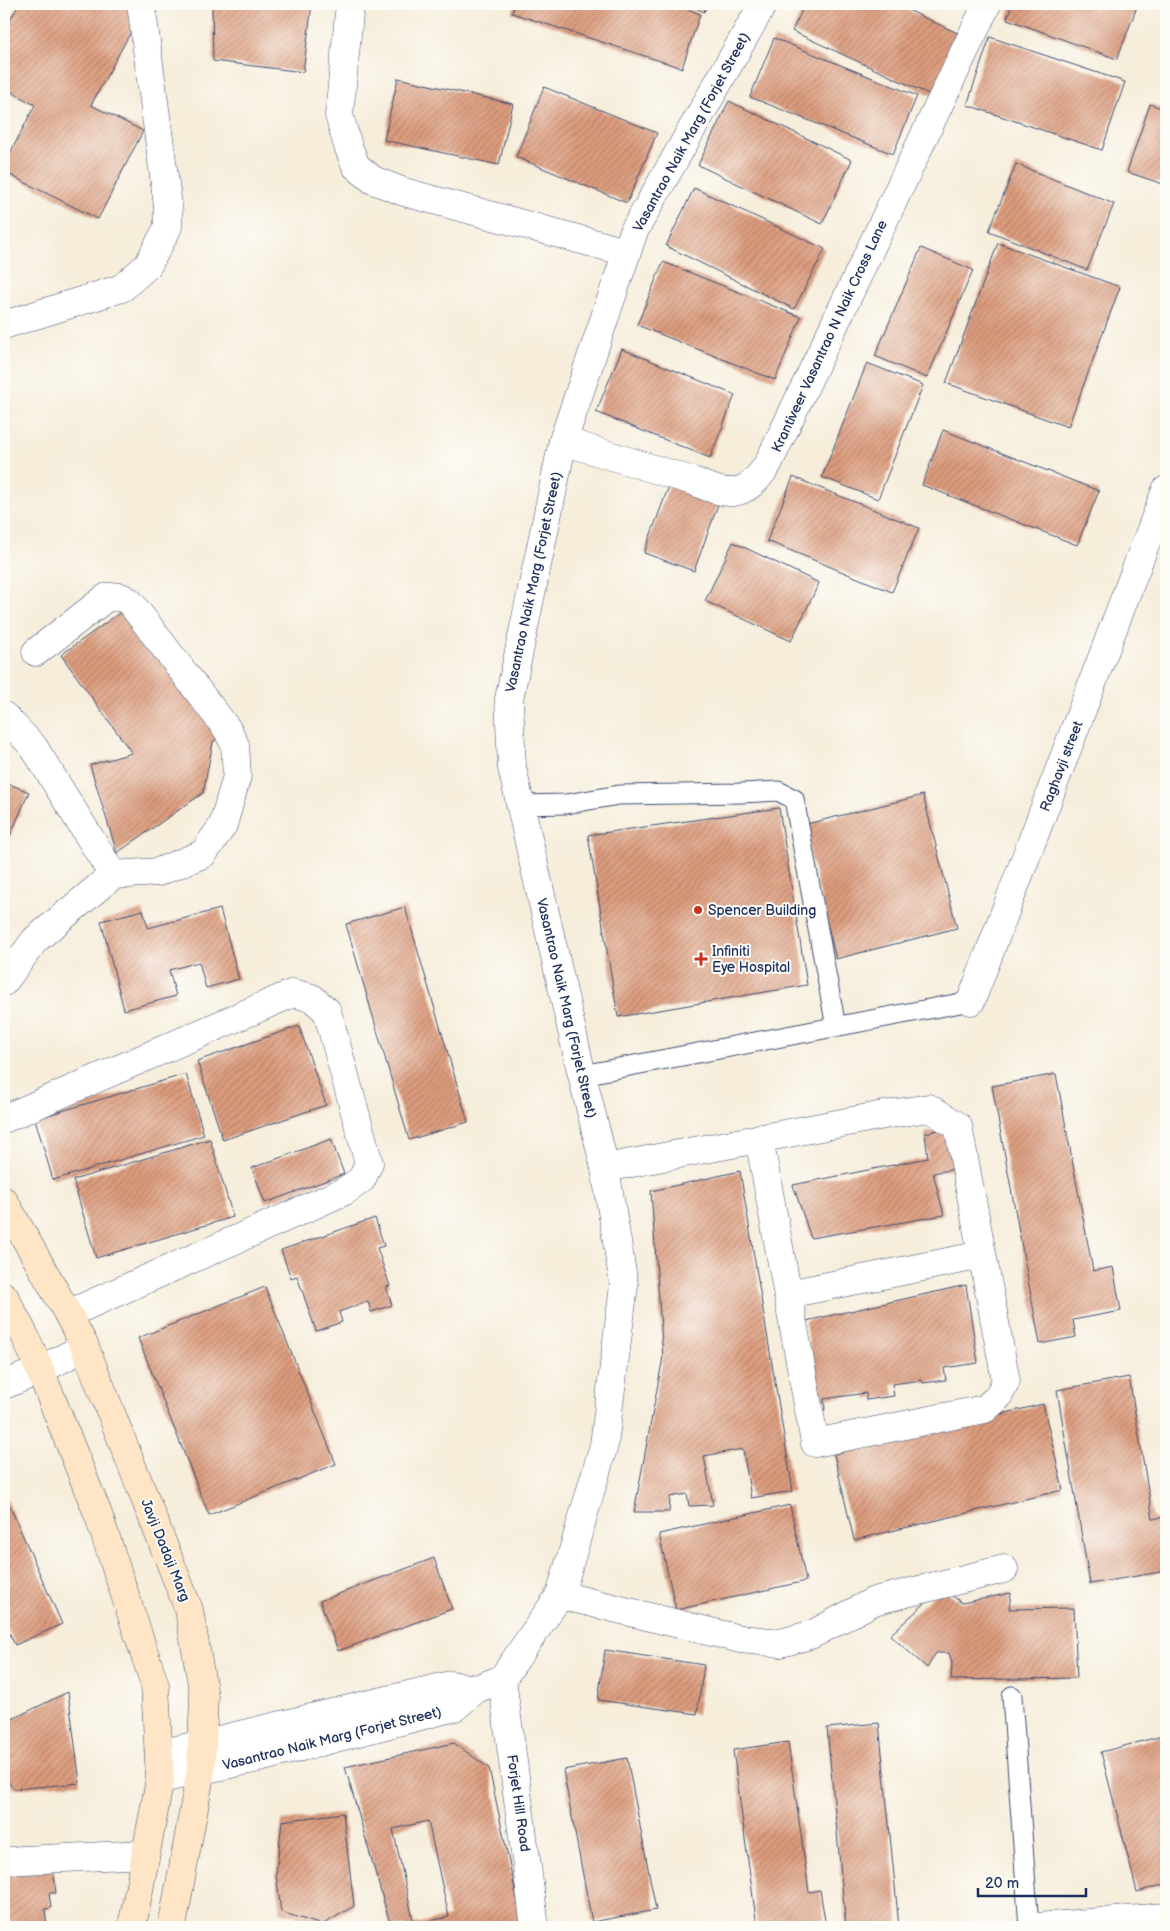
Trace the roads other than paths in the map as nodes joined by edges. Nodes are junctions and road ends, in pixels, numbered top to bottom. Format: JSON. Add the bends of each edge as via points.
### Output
{"nodes":[{"id":1,"x":141,"y":4,"type":"edge"},
{"id":2,"x":350,"y":4,"type":"edge"},
{"id":3,"x":763,"y":4,"type":"edge"},
{"id":4,"x":987,"y":4,"type":"edge"},
{"id":5,"x":626,"y":252,"type":"junction"},
{"id":6,"x":4,"y":325,"type":"edge"},
{"id":7,"x":563,"y":441,"type":"junction"},
{"id":8,"x":1166,"y":490,"type":"edge"},
{"id":9,"x":36,"y":652,"type":"dead end"},
{"id":10,"x":4,"y":716,"type":"edge"},
{"id":11,"x":521,"y":805,"type":"junction"},
{"id":12,"x":113,"y":875,"type":"junction"},
{"id":13,"x":4,"y":982,"type":"edge"},
{"id":14,"x":971,"y":1001,"type":"joint"},
{"id":15,"x":836,"y":1027,"type":"junction"},
{"id":16,"x":582,"y":1075,"type":"junction"},
{"id":17,"x":4,"y":1119,"type":"edge"},
{"id":18,"x":759,"y":1138,"type":"junction"},
{"id":19,"x":604,"y":1168,"type":"junction"},
{"id":20,"x":4,"y":1202,"type":"edge"},
{"id":21,"x":982,"y":1255,"type":"junction"},
{"id":22,"x":788,"y":1294,"type":"junction"},
{"id":23,"x":4,"y":1296,"type":"edge"},
{"id":24,"x":68,"y":1314,"type":"junction"},
{"id":25,"x":85,"y":1348,"type":"junction"},
{"id":26,"x":40,"y":1370,"type":"junction"},
{"id":27,"x":4,"y":1384,"type":"edge"},
{"id":28,"x":1004,"y":1569,"type":"dead end"},
{"id":29,"x":560,"y":1595,"type":"junction"},
{"id":30,"x":502,"y":1679,"type":"junction"},
{"id":31,"x":1012,"y":1696,"type":"dead end"},
{"id":32,"x":414,"y":1705,"type":"junction"},
{"id":33,"x":202,"y":1744,"type":"junction"},
{"id":34,"x":160,"y":1766,"type":"junction"},
{"id":35,"x":201,"y":1770,"type":"junction"},
{"id":36,"x":145,"y":1854,"type":"junction"},
{"id":37,"x":4,"y":1861,"type":"edge"},
{"id":38,"x":1166,"y":1917,"type":"edge"},
{"id":39,"x":132,"y":1927,"type":"edge"},
{"id":40,"x":172,"y":1927,"type":"edge"},
{"id":41,"x":535,"y":1927,"type":"edge"},
{"id":42,"x":1029,"y":1927,"type":"edge"},
{"id":43,"x":1037,"y":1927,"type":"edge"}],
"edges":[{"from":1,"to":6,"type":"street","via":[[168,206],[168,227],[148,265],[122,288]]},
{"from":2,"to":5,"type":"street","via":[[339,115],[356,166],[373,180],[404,192]]},
{"from":3,"to":5,"type":"street","name":"Vasantrao Naik Marg (Forjet Street)","via":[[634,231]]},
{"from":4,"to":7,"type":"street","name":"Krantiveer Vasantrao N Naik Cross Lane","via":[[758,480],[738,492],[712,489]]},
{"from":5,"to":7,"type":"street","name":"Vasantrao Naik Marg (Forjet Street)"},
{"from":7,"to":11,"type":"street","name":"Vasantrao Naik Marg (Forjet Street)","via":[[509,699],[512,768]]},
{"from":8,"to":14,"type":"street","name":"Raghavji street"},
{"from":9,"to":12,"type":"street","via":[[107,597],[121,597],[130,602],[235,745],[238,776],[223,825],[203,854],[158,872]]},
{"from":10,"to":12,"type":"street","via":[[33,746]]},
{"from":11,"to":15,"type":"lane","via":[[566,804],[619,795],[778,791],[794,799]]},
{"from":11,"to":16,"type":"street","name":"Vasantrao Naik Marg (Forjet Street)"},
{"from":12,"to":13,"type":"street","via":[[35,940]]},
{"from":14,"to":15,"type":"lane"},
{"from":15,"to":16,"type":"lane"},
{"from":16,"to":19,"type":"street","name":"Vasantrao Naik Marg (Forjet Street)"},
{"from":17,"to":24,"type":"street","via":[[293,993],[312,998],[327,1012],[369,1163],[362,1180],[345,1191]]},
{"from":18,"to":19,"type":"street"},
{"from":18,"to":21,"type":"street","via":[[929,1108],[958,1126]]},
{"from":18,"to":22,"type":"street"},
{"from":19,"to":29,"type":"street","name":"Vasantrao Naik Marg (Forjet Street)","via":[[624,1285],[604,1445]]},
{"from":20,"to":24,"type":"main road","name":"Javji Dadaji Marg"},
{"from":21,"to":22,"type":"street"},
{"from":21,"to":22,"type":"street","via":[[1006,1381],[998,1397],[985,1409],[815,1443]]},
{"from":23,"to":26,"type":"main road"},
{"from":24,"to":25,"type":"main road","name":"Javji Dadaji Marg"},
{"from":25,"to":26,"type":"street"},
{"from":25,"to":33,"type":"main road","name":"Javji Dadaji Marg","via":[[190,1610],[204,1696]]},
{"from":26,"to":27,"type":"street"},
{"from":26,"to":34,"type":"main road","via":[[98,1514],[155,1685]]},
{"from":28,"to":29,"type":"street","via":[[874,1601],[813,1634],[781,1643],[740,1639]]},
{"from":29,"to":30,"type":"street","name":"Vasantrao Naik Marg (Forjet Street)"},
{"from":30,"to":32,"type":"street","name":"Vasantrao Naik Marg (Forjet Street)","via":[[476,1688],[455,1707]]},
{"from":30,"to":41,"type":"street","name":"Forjet Hill Road"},
{"from":31,"to":42,"type":"lane"},
{"from":32,"to":33,"type":"street"},
{"from":32,"to":35,"type":"street","name":"Vasantrao Naik Marg (Forjet Street)","via":[[263,1757]]},
{"from":33,"to":34,"type":"street"},
{"from":33,"to":35,"type":"main road","name":"Javji Dadaji Marg"},
{"from":34,"to":35,"type":"street","name":"Vasantrao Naik Marg (Forjet Street)"},
{"from":34,"to":36,"type":"main road"},
{"from":35,"to":40,"type":"main road","name":"Javji Dadaji Marg"},
{"from":36,"to":37,"type":"street"},
{"from":36,"to":39,"type":"main road"},
{"from":38,"to":43,"type":"street"}]}
